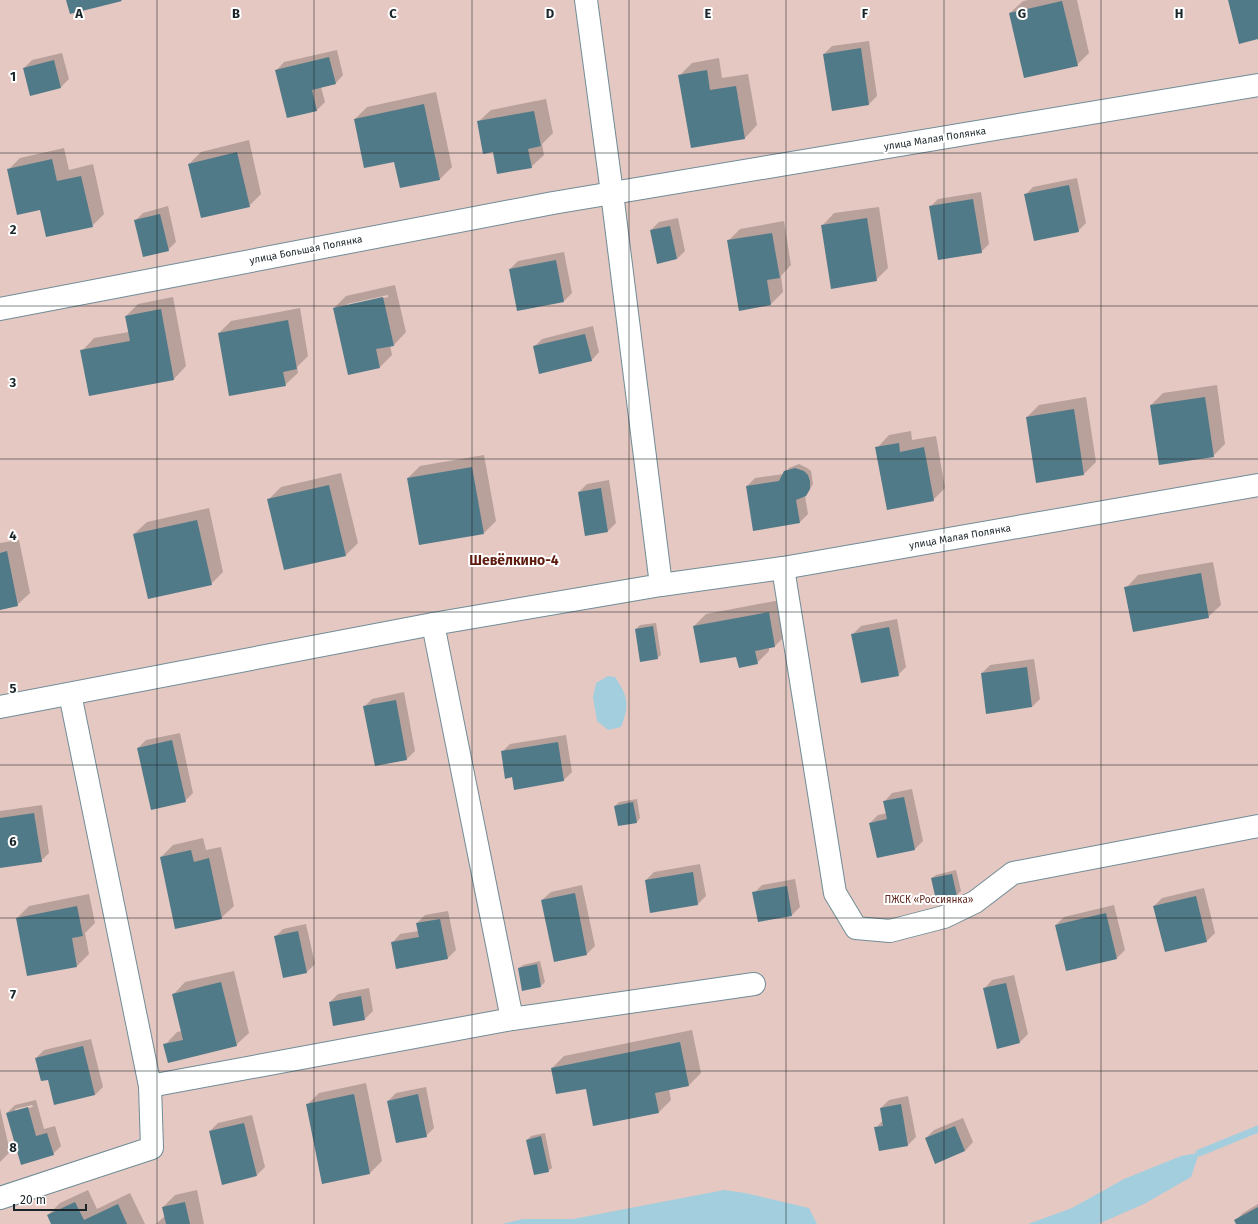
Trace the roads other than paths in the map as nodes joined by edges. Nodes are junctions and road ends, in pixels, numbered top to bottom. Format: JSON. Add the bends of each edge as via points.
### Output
{"nodes":[{"id":1,"x":586,"y":0,"type":"edge"},
{"id":2,"x":1258,"y":85,"type":"edge"},
{"id":3,"x":612,"y":193,"type":"junction"},
{"id":4,"x":0,"y":309,"type":"edge"},
{"id":5,"x":1258,"y":485,"type":"edge"},
{"id":6,"x":782,"y":568,"type":"junction"},
{"id":7,"x":661,"y":585,"type":"junction"},
{"id":8,"x":433,"y":624,"type":"junction"},
{"id":9,"x":70,"y":694,"type":"junction"},
{"id":10,"x":0,"y":707,"type":"edge"},
{"id":11,"x":1258,"y":826,"type":"edge"},
{"id":12,"x":754,"y":984,"type":"dead end"},
{"id":13,"x":512,"y":1019,"type":"junction"},
{"id":14,"x":150,"y":1086,"type":"junction"},
{"id":15,"x":0,"y":1198,"type":"edge"}],
"edges":[{"from":1,"to":3,"type":"street"},
{"from":2,"to":3,"type":"street","name":"улица Малая Полянка"},
{"from":3,"to":4,"type":"street","name":"улица Большая Полянка","via":[[553,202]]},
{"from":3,"to":7,"type":"street"},
{"from":5,"to":6,"type":"street","name":"улица Малая Полянка"},
{"from":6,"to":7,"type":"street","name":"улица Малая Полянка"},
{"from":6,"to":11,"type":"street","via":[[835,893],[856,928],[890,931],[944,917],[975,902],[1012,873]]},
{"from":7,"to":8,"type":"street","name":"улица Малая Полянка"},
{"from":8,"to":9,"type":"street","name":"улица Малая Полянка"},
{"from":8,"to":13,"type":"street"},
{"from":9,"to":10,"type":"street","name":"улица Малая Полянка"},
{"from":9,"to":14,"type":"street"},
{"from":12,"to":13,"type":"street"},
{"from":13,"to":14,"type":"street"},
{"from":14,"to":15,"type":"street","via":[[152,1148]]}]}
